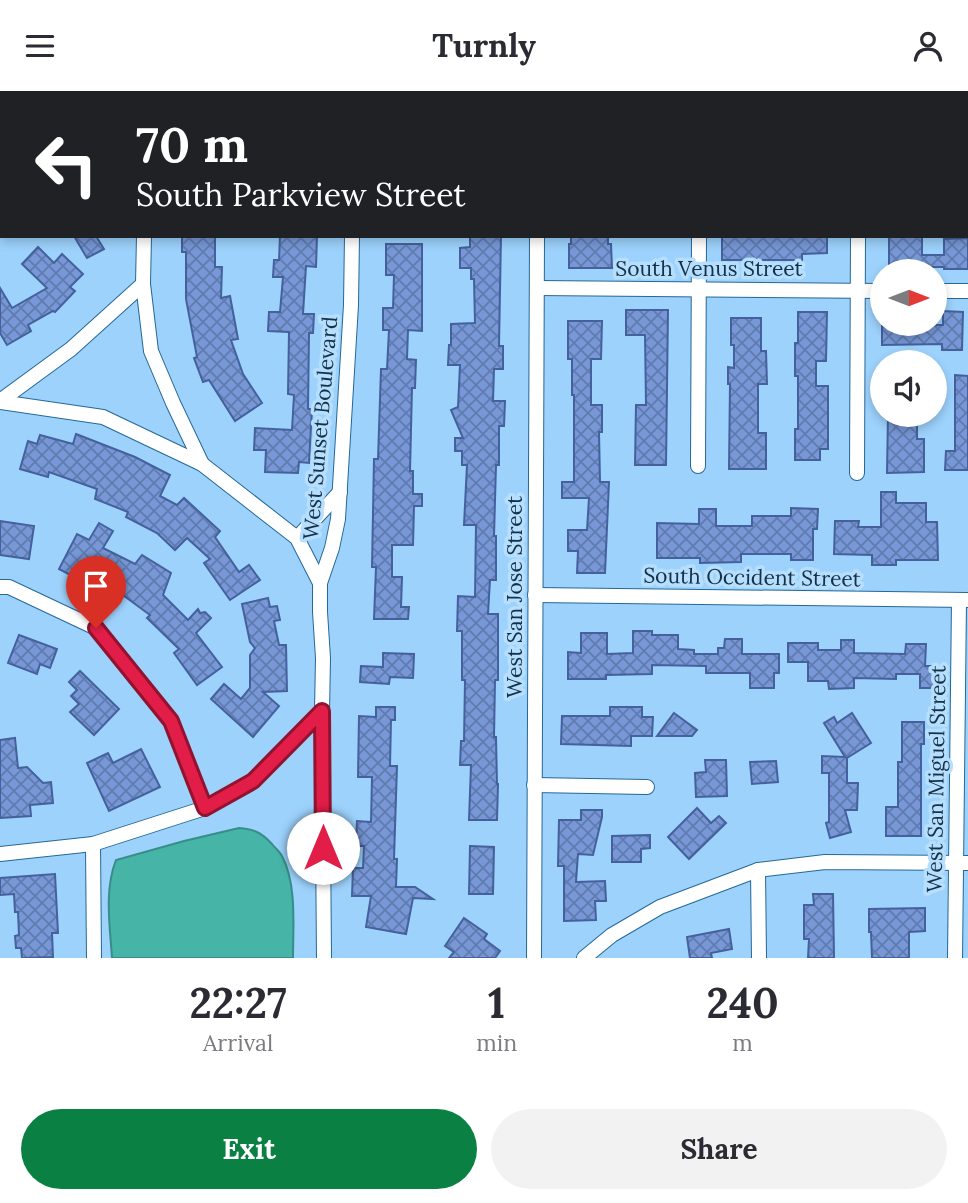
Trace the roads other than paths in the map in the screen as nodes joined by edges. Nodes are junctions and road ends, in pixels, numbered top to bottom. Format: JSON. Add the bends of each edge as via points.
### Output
{"nodes":[{"id":1,"x":144,"y":238,"type":"edge"},
{"id":2,"x":352,"y":238,"type":"edge"},
{"id":3,"x":537,"y":238,"type":"edge"},
{"id":4,"x":699,"y":238,"type":"edge"},
{"id":5,"x":858,"y":238,"type":"edge"},
{"id":6,"x":143,"y":284,"type":"junction"},
{"id":7,"x":537,"y":288,"type":"junction"},
{"id":8,"x":699,"y":288,"type":"junction"},
{"id":9,"x":857,"y":290,"type":"junction"},
{"id":10,"x":870,"y":291,"type":"edge"},
{"id":11,"x":947,"y":291,"type":"edge"},
{"id":12,"x":968,"y":291,"type":"edge"},
{"id":13,"x":0,"y":402,"type":"edge"},
{"id":14,"x":202,"y":464,"type":"junction"},
{"id":15,"x":698,"y":466,"type":"dead end"},
{"id":16,"x":857,"y":473,"type":"dead end"},
{"id":17,"x":340,"y":492,"type":"junction"},
{"id":18,"x":297,"y":538,"type":"junction"},
{"id":19,"x":320,"y":583,"type":"junction"},
{"id":20,"x":0,"y":587,"type":"edge"},
{"id":21,"x":536,"y":595,"type":"junction"},
{"id":22,"x":963,"y":600,"type":"edge"},
{"id":23,"x":322,"y":711,"type":"junction"},
{"id":24,"x":534,"y":785,"type":"junction"},
{"id":25,"x":647,"y":787,"type":"dead end"},
{"id":26,"x":205,"y":808,"type":"junction"},
{"id":27,"x":93,"y":844,"type":"junction"},
{"id":28,"x":0,"y":854,"type":"edge"},
{"id":29,"x":962,"y":863,"type":"edge"},
{"id":30,"x":758,"y":870,"type":"junction"},
{"id":31,"x":94,"y":958,"type":"edge"},
{"id":32,"x":324,"y":958,"type":"edge"},
{"id":33,"x":534,"y":958,"type":"edge"},
{"id":34,"x":584,"y":958,"type":"edge"},
{"id":35,"x":759,"y":958,"type":"edge"},
{"id":36,"x":955,"y":958,"type":"edge"}],
"edges":[{"from":1,"to":6,"type":"street"},
{"from":2,"to":17,"type":"street","name":"West Sunset Boulevard"},
{"from":3,"to":7,"type":"street","name":"West San Jose Street"},
{"from":4,"to":8,"type":"street"},
{"from":5,"to":9,"type":"street"},
{"from":6,"to":13,"type":"street","via":[[71,349]]},
{"from":6,"to":14,"type":"street","via":[[151,351]]},
{"from":7,"to":8,"type":"street","name":"South Venus Street"},
{"from":7,"to":21,"type":"street","name":"West San Jose Street"},
{"from":8,"to":9,"type":"street","name":"South Venus Street"},
{"from":8,"to":15,"type":"street"},
{"from":9,"to":10,"type":"street","name":"South Venus Street"},
{"from":9,"to":16,"type":"street"},
{"from":11,"to":12,"type":"street"},
{"from":13,"to":14,"type":"street","via":[[103,417]]},
{"from":14,"to":18,"type":"street"},
{"from":17,"to":18,"type":"street"},
{"from":17,"to":19,"type":"street","name":"West Sunset Boulevard","via":[[332,548]]},
{"from":18,"to":19,"type":"street"},
{"from":19,"to":23,"type":"street","name":"West Sunset Boulevard"},
{"from":20,"to":26,"type":"street","via":[[9,587],[96,628],[171,721]]},
{"from":21,"to":22,"type":"street","name":"South Occident Street"},
{"from":21,"to":24,"type":"street","name":"West San Jose Street"},
{"from":22,"to":29,"type":"street","name":"West San Miguel Street"},
{"from":23,"to":26,"type":"street","via":[[253,781]]},
{"from":23,"to":32,"type":"street","name":"West Sunset Boulevard"},
{"from":24,"to":25,"type":"street"},
{"from":24,"to":33,"type":"street","name":"West San Jose Street"},
{"from":26,"to":27,"type":"street"},
{"from":27,"to":28,"type":"street"},
{"from":27,"to":31,"type":"street"},
{"from":29,"to":30,"type":"street","via":[[825,862]]},
{"from":29,"to":36,"type":"street","name":"West San Miguel Street"},
{"from":30,"to":34,"type":"street","via":[[660,907]]},
{"from":30,"to":35,"type":"street"}]}
